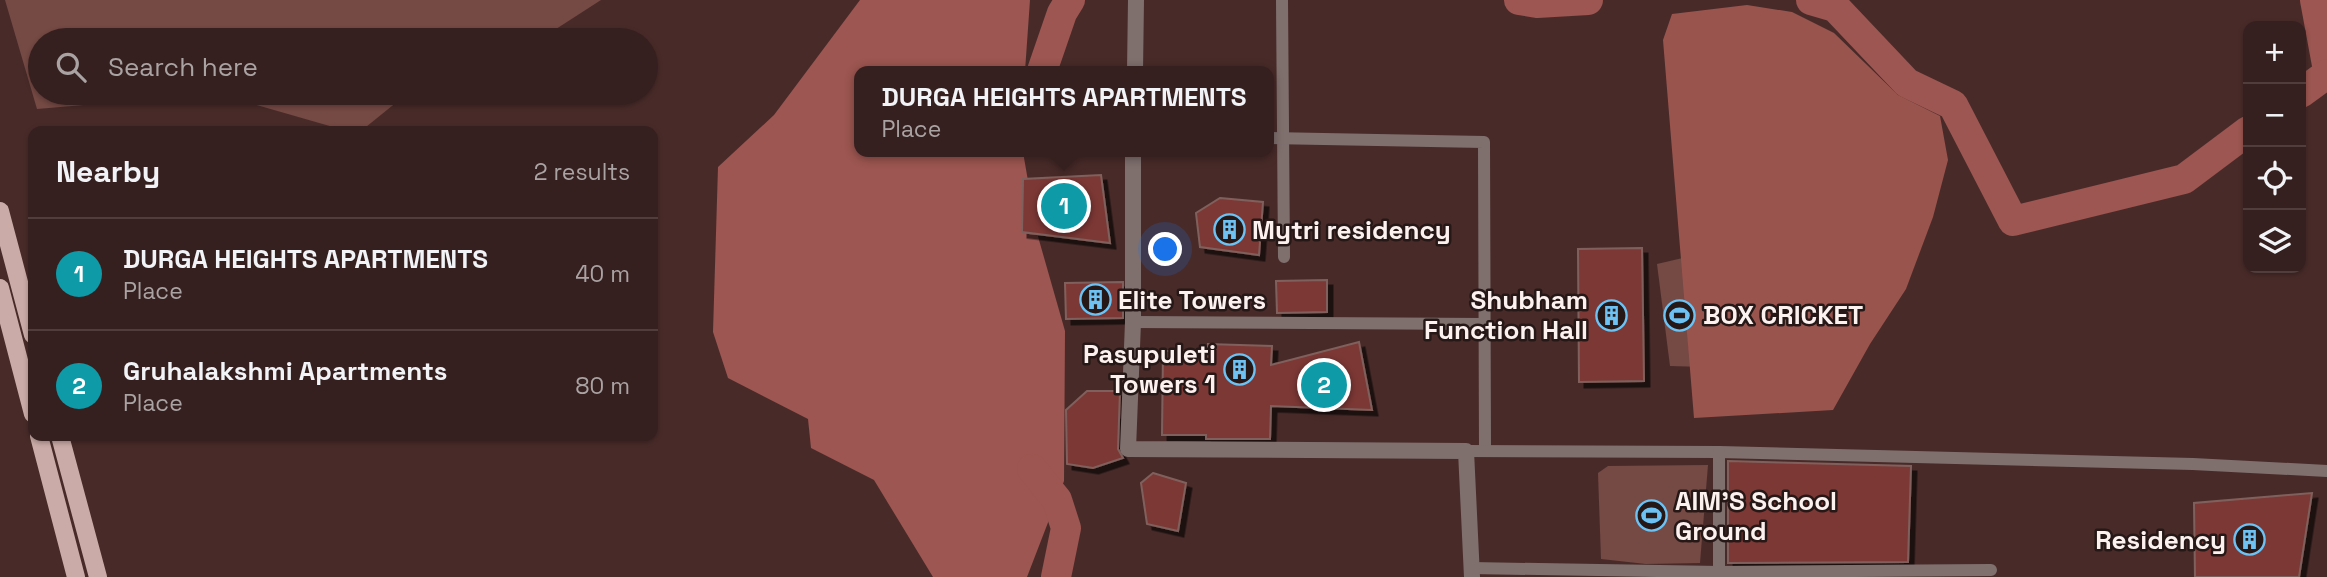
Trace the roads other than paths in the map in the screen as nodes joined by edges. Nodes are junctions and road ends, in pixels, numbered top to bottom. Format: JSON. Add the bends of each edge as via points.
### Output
{"nodes":[{"id":1,"x":1136,"y":0,"type":"edge"},
{"id":2,"x":1282,"y":0,"type":"edge"},
{"id":3,"x":1135,"y":66,"type":"edge"},
{"id":4,"x":1274,"y":138,"type":"edge"},
{"id":5,"x":1284,"y":139,"type":"junction"},
{"id":6,"x":1133,"y":157,"type":"edge"},
{"id":7,"x":0,"y":211,"type":"edge"},
{"id":8,"x":1284,"y":257,"type":"dead end"},
{"id":9,"x":0,"y":288,"type":"edge"},
{"id":10,"x":28,"y":316,"type":"edge"},
{"id":11,"x":1133,"y":322,"type":"junction"},
{"id":12,"x":1484,"y":324,"type":"junction"},
{"id":13,"x":28,"y":395,"type":"edge"},
{"id":14,"x":40,"y":441,"type":"edge"},
{"id":15,"x":61,"y":441,"type":"edge"},
{"id":16,"x":1466,"y":451,"type":"junction"},
{"id":17,"x":1485,"y":451,"type":"junction"},
{"id":18,"x":1719,"y":452,"type":"junction"},
{"id":19,"x":2327,"y":471,"type":"edge"},
{"id":20,"x":1991,"y":570,"type":"dead end"},
{"id":21,"x":1471,"y":572,"type":"edge"},
{"id":22,"x":1718,"y":575,"type":"edge"},
{"id":23,"x":76,"y":577,"type":"edge"},
{"id":24,"x":97,"y":577,"type":"edge"}],
"edges":[{"from":1,"to":3,"type":"street"},
{"from":2,"to":5,"type":"street"},
{"from":4,"to":5,"type":"street"},
{"from":5,"to":8,"type":"street"},
{"from":5,"to":12,"type":"street","via":[[1484,142]]},
{"from":6,"to":11,"type":"street"},
{"from":7,"to":10,"type":"main road"},
{"from":9,"to":13,"type":"main road"},
{"from":11,"to":12,"type":"street"},
{"from":11,"to":16,"type":"street","via":[[1128,449]]},
{"from":12,"to":17,"type":"street"},
{"from":14,"to":23,"type":"main road"},
{"from":15,"to":24,"type":"main road"},
{"from":16,"to":17,"type":"street"},
{"from":16,"to":21,"type":"street"},
{"from":17,"to":18,"type":"street"},
{"from":18,"to":19,"type":"street"},
{"from":18,"to":22,"type":"street"},
{"from":20,"to":22,"type":"street"},
{"from":21,"to":22,"type":"street"}]}
